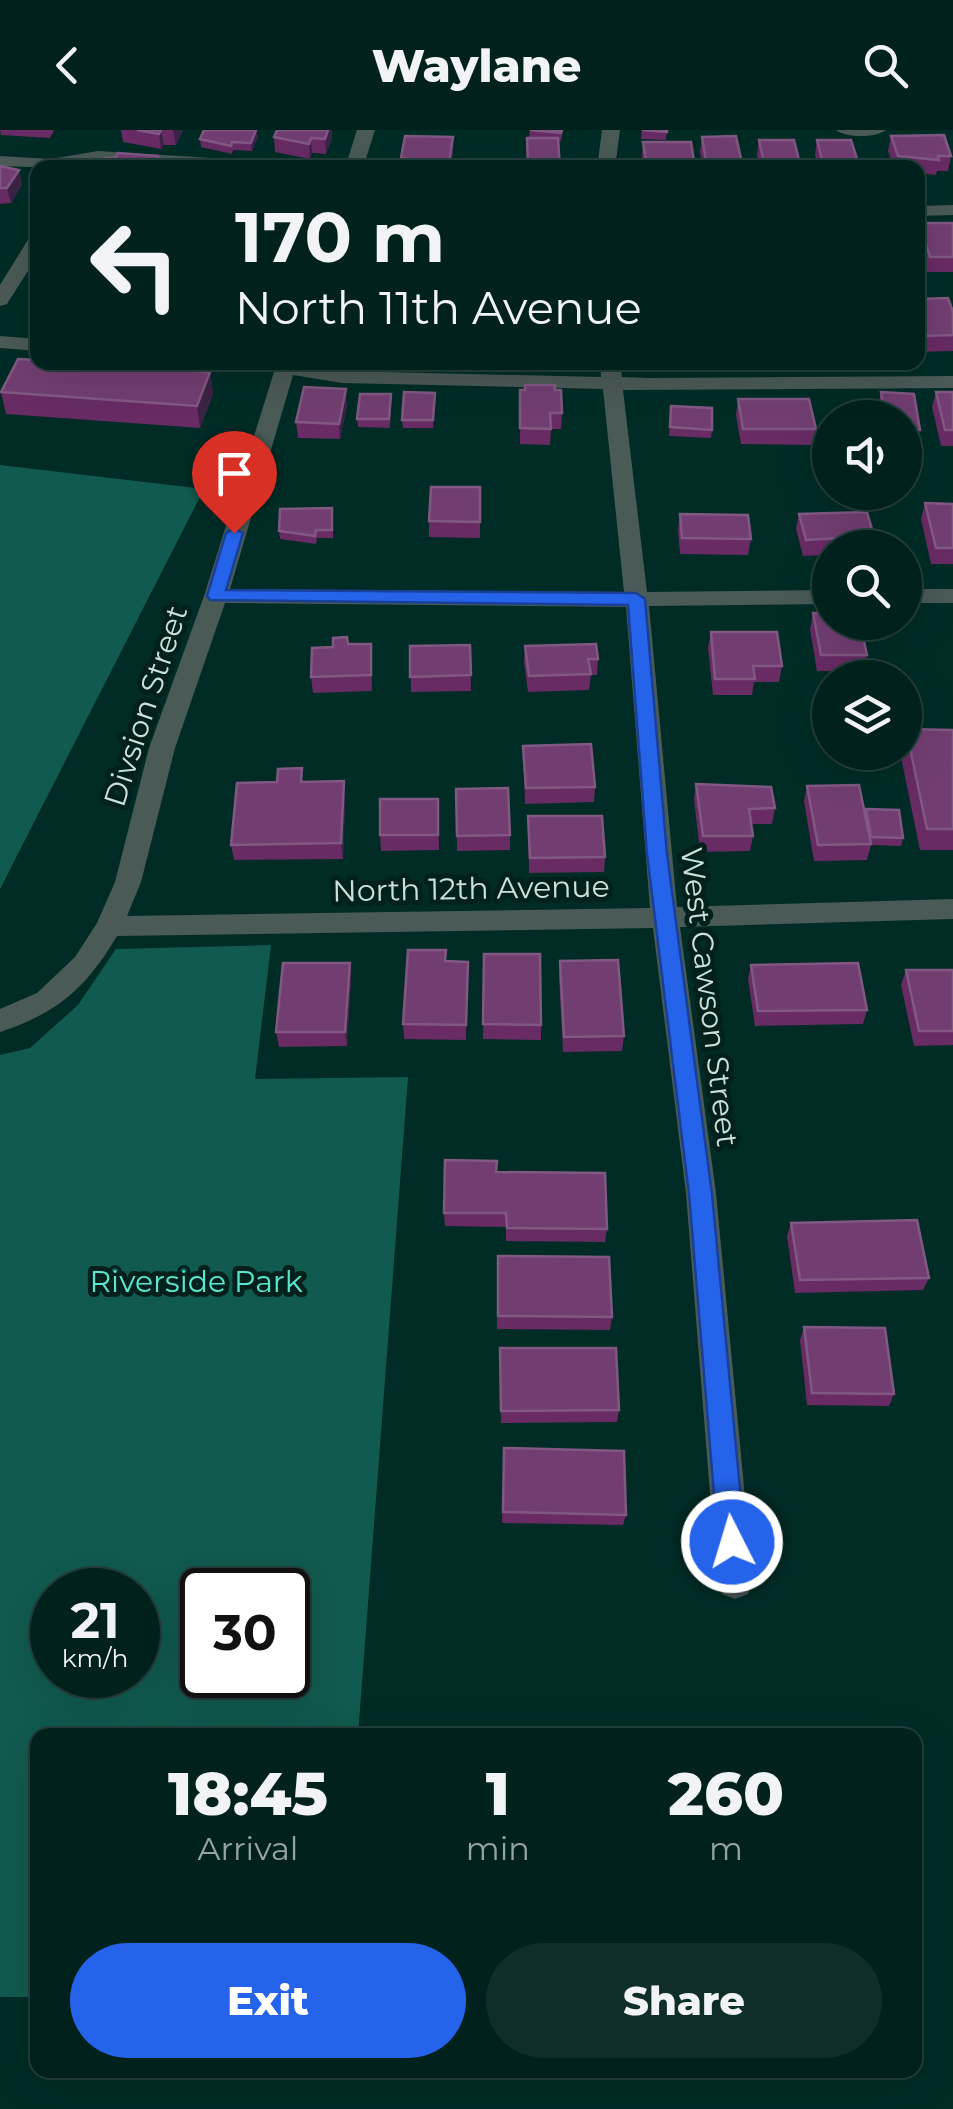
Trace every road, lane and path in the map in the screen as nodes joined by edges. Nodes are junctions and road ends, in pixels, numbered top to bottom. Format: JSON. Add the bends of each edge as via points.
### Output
{"nodes":[{"id":1,"x":366,"y":130,"type":"edge"},
{"id":2,"x":611,"y":130,"type":"edge"},
{"id":3,"x":845,"y":130,"type":"edge"},
{"id":4,"x":878,"y":130,"type":"edge"},
{"id":5,"x":86,"y":156,"type":"edge"},
{"id":6,"x":155,"y":160,"type":"edge"},
{"id":7,"x":357,"y":160,"type":"edge"},
{"id":8,"x":607,"y":160,"type":"edge"},
{"id":9,"x":0,"y":161,"type":"edge"},
{"id":10,"x":30,"y":163,"type":"edge"},
{"id":11,"x":953,"y":210,"type":"edge"},
{"id":12,"x":925,"y":211,"type":"edge"},
{"id":13,"x":30,"y":253,"type":"edge"},
{"id":14,"x":0,"y":300,"type":"edge"},
{"id":15,"x":0,"y":342,"type":"edge"},
{"id":16,"x":30,"y":344,"type":"edge"},
{"id":17,"x":285,"y":370,"type":"edge"},
{"id":18,"x":306,"y":370,"type":"edge"},
{"id":19,"x":611,"y":372,"type":"edge"},
{"id":20,"x":953,"y":382,"type":"edge"},
{"id":21,"x":216,"y":596,"type":"junction"},
{"id":22,"x":922,"y":596,"type":"edge"},
{"id":23,"x":953,"y":596,"type":"edge"},
{"id":24,"x":812,"y":597,"type":"edge"},
{"id":25,"x":636,"y":599,"type":"junction"},
{"id":26,"x":953,"y":910,"type":"edge"},
{"id":27,"x":665,"y":918,"type":"junction"},
{"id":28,"x":109,"y":926,"type":"junction"},
{"id":29,"x":0,"y":1021,"type":"edge"},
{"id":30,"x":735,"y":1581,"type":"dead end"}],
"edges":[{"from":1,"to":7,"type":"street"},
{"from":2,"to":8,"type":"street"},
{"from":3,"to":4,"type":"street"},
{"from":5,"to":6,"type":"street"},
{"from":9,"to":10,"type":"street"},
{"from":11,"to":12,"type":"street"},
{"from":13,"to":14,"type":"street"},
{"from":15,"to":16,"type":"street"},
{"from":17,"to":21,"type":"street","name":"Divsion Street"},
{"from":18,"to":19,"type":"street","via":[[342,377]]},
{"from":19,"to":20,"type":"street"},
{"from":19,"to":25,"type":"street","name":"West Cawson Street"},
{"from":21,"to":25,"type":"street"},
{"from":21,"to":28,"type":"street","name":"Divsion Street"},
{"from":22,"to":23,"type":"street"},
{"from":24,"to":25,"type":"street"},
{"from":25,"to":27,"type":"street","name":"West Cawson Street"},
{"from":26,"to":27,"type":"street","name":"North 12th Avenue"},
{"from":27,"to":28,"type":"street","name":"North 12th Avenue"},
{"from":27,"to":30,"type":"street","name":"West Cawson Street","via":[[701,1194]]},
{"from":28,"to":29,"type":"street","name":"Divsion Street","via":[[85,965],[47,1001]]}]}
